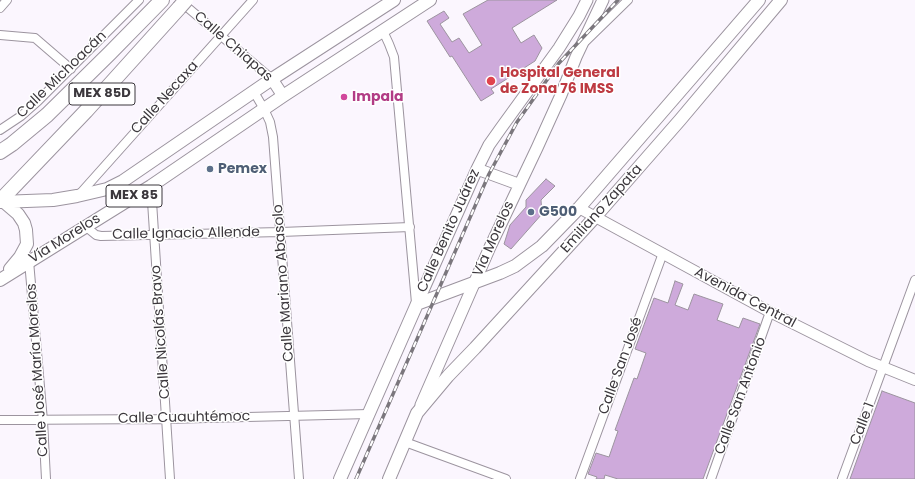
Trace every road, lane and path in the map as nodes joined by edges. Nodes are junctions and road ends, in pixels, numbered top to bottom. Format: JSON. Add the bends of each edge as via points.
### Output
{"nodes":[{"id":1,"x":8,"y":0,"type":"edge"},
{"id":2,"x":139,"y":0,"type":"edge"},
{"id":3,"x":162,"y":0,"type":"edge"},
{"id":4,"x":253,"y":0,"type":"edge"},
{"id":5,"x":394,"y":0,"type":"edge"},
{"id":6,"x":430,"y":0,"type":"edge"},
{"id":7,"x":587,"y":0,"type":"edge"},
{"id":8,"x":603,"y":0,"type":"edge"},
{"id":9,"x":628,"y":0,"type":"edge"},
{"id":10,"x":759,"y":0,"type":"edge"},
{"id":11,"x":781,"y":0,"type":"edge"},
{"id":12,"x":181,"y":3,"type":"edge"},
{"id":13,"x":0,"y":8,"type":"edge"},
{"id":14,"x":382,"y":31,"type":"junction"},
{"id":15,"x":0,"y":35,"type":"edge"},
{"id":16,"x":220,"y":35,"type":"junction"},
{"id":17,"x":582,"y":44,"type":"junction"},
{"id":18,"x":71,"y":69,"type":"junction"},
{"id":19,"x":272,"y":79,"type":"junction"},
{"id":20,"x":254,"y":92,"type":"junction"},
{"id":21,"x":283,"y":96,"type":"junction"},
{"id":22,"x":264,"y":109,"type":"junction"},
{"id":23,"x":0,"y":130,"type":"edge"},
{"id":24,"x":0,"y":152,"type":"edge"},
{"id":25,"x":477,"y":169,"type":"junction"},
{"id":26,"x":518,"y":184,"type":"junction"},
{"id":27,"x":151,"y":186,"type":"junction"},
{"id":28,"x":77,"y":196,"type":"junction"},
{"id":29,"x":1,"y":202,"type":"edge"},
{"id":30,"x":579,"y":208,"type":"junction"},
{"id":31,"x":596,"y":216,"type":"junction"},
{"id":32,"x":85,"y":226,"type":"junction"},
{"id":33,"x":410,"y":227,"type":"junction"},
{"id":34,"x":281,"y":232,"type":"junction"},
{"id":35,"x":154,"y":236,"type":"junction"},
{"id":36,"x":663,"y":253,"type":"junction"},
{"id":37,"x":29,"y":261,"type":"junction"},
{"id":38,"x":1,"y":280,"type":"edge"},
{"id":39,"x":915,"y":280,"type":"edge"},
{"id":40,"x":473,"y":284,"type":"junction"},
{"id":41,"x":417,"y":304,"type":"junction"},
{"id":42,"x":770,"y":312,"type":"junction"},
{"id":43,"x":883,"y":368,"type":"junction"},
{"id":44,"x":915,"y":380,"type":"edge"},
{"id":45,"x":417,"y":413,"type":"junction"},
{"id":46,"x":369,"y":414,"type":"junction"},
{"id":47,"x":294,"y":416,"type":"junction"},
{"id":48,"x":166,"y":419,"type":"junction"},
{"id":49,"x":0,"y":420,"type":"edge"},
{"id":50,"x":43,"y":421,"type":"junction"},
{"id":51,"x":405,"y":442,"type":"junction"},
{"id":52,"x":46,"y":479,"type":"edge"},
{"id":53,"x":170,"y":479,"type":"edge"},
{"id":54,"x":299,"y":479,"type":"edge"},
{"id":55,"x":340,"y":479,"type":"edge"},
{"id":56,"x":389,"y":479,"type":"edge"},
{"id":57,"x":506,"y":479,"type":"edge"},
{"id":58,"x":580,"y":479,"type":"edge"},
{"id":59,"x":711,"y":479,"type":"edge"},
{"id":60,"x":842,"y":479,"type":"edge"}],
"edges":[{"from":1,"to":13,"type":"street"},
{"from":2,"to":18,"type":"street","name":"Calle Michoacán"},
{"from":3,"to":24,"type":"highway","number":"MEX 85D","via":[[47,115]]},
{"from":4,"to":16,"type":"street","name":"Calle Necaxa"},
{"from":5,"to":19,"type":"main road","name":"Vía Morelos","number":"MEX 85"},
{"from":6,"to":14,"type":"main road","name":"Vía Morelos","number":"MEX 85"},
{"from":7,"to":25,"type":"main road","name":"Calle Benito Juárez","via":[[566,38],[498,132]]},
{"from":8,"to":17,"type":"main road","name":"Vía Morelos"},
{"from":9,"to":17,"type":"street"},
{"from":10,"to":30,"type":"main road","name":"Emiliano Zapata"},
{"from":11,"to":31,"type":"main road","name":"Emiliano Zapata"},
{"from":12,"to":16,"type":"street","name":"Calle Chiapas"},
{"from":12,"to":29,"type":"highway","number":"MEX 85D"},
{"from":14,"to":21,"type":"main road","name":"Vía Morelos","number":"MEX 85"},
{"from":14,"to":33,"type":"street","via":[[394,57]]},
{"from":15,"to":18,"type":"street","via":[[35,38]]},
{"from":16,"to":19,"type":"street","name":"Calle Chiapas"},
{"from":16,"to":28,"type":"street","name":"Calle Necaxa"},
{"from":17,"to":26,"type":"main road","name":"Vía Morelos"},
{"from":18,"to":23,"type":"street","name":"Calle Michoacán","via":[[21,116]]},
{"from":19,"to":20,"type":"main road","name":"Vía Morelos","number":"MEX 85"},
{"from":19,"to":21,"type":"main road","name":"Calle Chiapas"},
{"from":20,"to":22,"type":"street","name":"Calle Mariano Abasolo"},
{"from":20,"to":28,"type":"main road","name":"Vía Morelos","number":"MEX 85","via":[[123,182],[107,189]]},
{"from":21,"to":22,"type":"main road","name":"Vía Morelos","number":"MEX 85"},
{"from":22,"to":27,"type":"main road","name":"Vía Morelos","number":"MEX 85"},
{"from":22,"to":34,"type":"street","name":"Calle Mariano Abasolo","via":[[273,137]]},
{"from":25,"to":26,"type":"main road"},
{"from":25,"to":41,"type":"main road","name":"Calle Benito Juárez"},
{"from":26,"to":40,"type":"main road","name":"Vía Morelos"},
{"from":27,"to":32,"type":"main road","name":"Vía Morelos","number":"MEX 85"},
{"from":27,"to":35,"type":"street","name":"Calle Nicolás Bravo"},
{"from":28,"to":29,"type":"main road","name":"Vía Morelos","number":"MEX 85","via":[[53,200]]},
{"from":29,"to":38,"type":"main road","via":[[18,214],[24,223],[27,244]]},
{"from":30,"to":31,"type":"street","name":"Avenida Central"},
{"from":30,"to":40,"type":"main road","name":"Emiliano Zapata","via":[[531,255],[515,266]]},
{"from":31,"to":36,"type":"street","name":"Avenida Central"},
{"from":31,"to":45,"type":"main road","name":"Emiliano Zapata"},
{"from":32,"to":35,"type":"street","name":"Calle Ignacio Allende","via":[[96,236]]},
{"from":32,"to":37,"type":"main road","name":"Vía Morelos","number":"MEX 85"},
{"from":33,"to":34,"type":"street","name":"Calle Ignacio Allende"},
{"from":33,"to":41,"type":"street"},
{"from":34,"to":35,"type":"street","name":"Calle Ignacio Allende"},
{"from":34,"to":47,"type":"street","name":"Calle Mariano Abasolo"},
{"from":35,"to":48,"type":"street","name":"Calle Nicolás Bravo"},
{"from":36,"to":42,"type":"street","name":"Avenida Central"},
{"from":36,"to":58,"type":"street","name":"Calle San José"},
{"from":37,"to":38,"type":"main road","name":"Vía Morelos","number":"MEX 85"},
{"from":37,"to":50,"type":"street","name":"Calle José María Morelos"},
{"from":39,"to":43,"type":"street","name":"Calle 1"},
{"from":40,"to":41,"type":"main road","name":"Emiliano Zapata"},
{"from":40,"to":45,"type":"main road","name":"Vía Morelos"},
{"from":41,"to":46,"type":"main road","name":"Calle Benito Juárez"},
{"from":42,"to":43,"type":"street","name":"Avenida Central"},
{"from":42,"to":59,"type":"street","name":"Calle San Antonio"},
{"from":43,"to":44,"type":"street","name":"Avenida Central"},
{"from":43,"to":60,"type":"street","name":"Calle 1"},
{"from":45,"to":51,"type":"main road","name":"Vía Morelos"},
{"from":46,"to":47,"type":"street","name":"Calle Cuauhtémoc"},
{"from":46,"to":55,"type":"main road","name":"Calle Benito Juárez"},
{"from":47,"to":48,"type":"street","name":"Calle Cuauhtémoc"},
{"from":47,"to":54,"type":"street","name":"Calle Mariano Abasolo"},
{"from":48,"to":50,"type":"street","name":"Calle Cuauhtémoc"},
{"from":48,"to":53,"type":"street","name":"Calle Nicolás Bravo"},
{"from":49,"to":50,"type":"street","name":"Calle Cuauhtémoc"},
{"from":50,"to":52,"type":"street","name":"Calle José María Morelos"},
{"from":51,"to":56,"type":"main road","name":"Vía Morelos"},
{"from":51,"to":57,"type":"street"}]}
